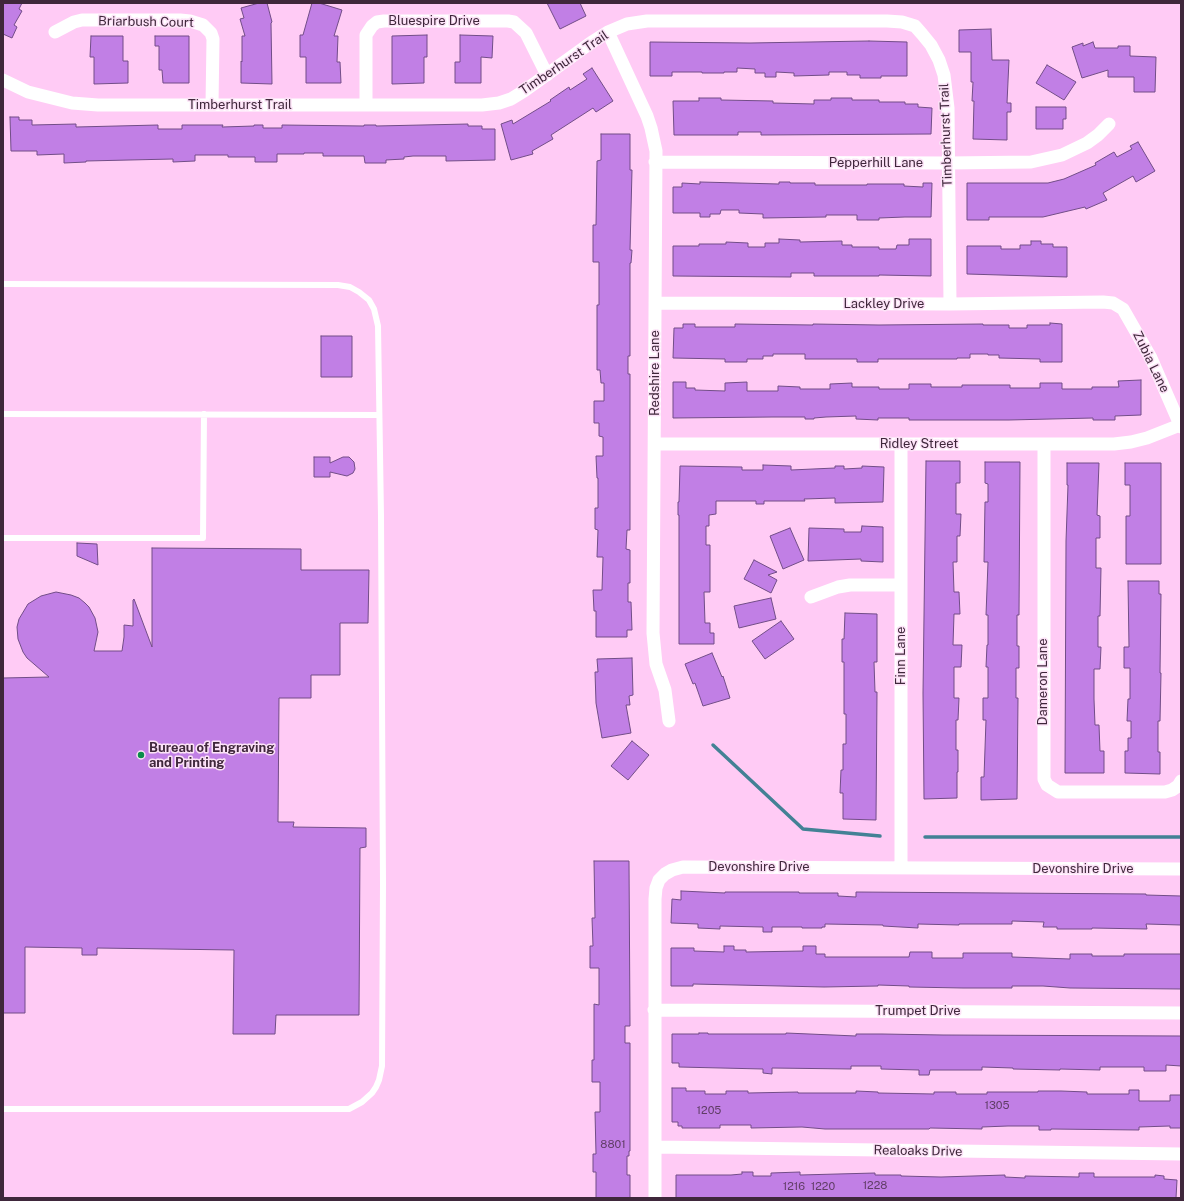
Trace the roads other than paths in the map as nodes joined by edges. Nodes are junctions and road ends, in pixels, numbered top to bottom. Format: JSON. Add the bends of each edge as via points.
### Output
{"nodes":[{"id":1,"x":55,"y":32,"type":"dead end"},
{"id":2,"x":608,"y":32,"type":"junction"},
{"id":3,"x":547,"y":75,"type":"junction"},
{"id":4,"x":3,"y":80,"type":"edge"},
{"id":5,"x":212,"y":105,"type":"junction"},
{"id":6,"x":366,"y":105,"type":"junction"},
{"id":7,"x":1108,"y":124,"type":"dead end"},
{"id":8,"x":656,"y":162,"type":"junction"},
{"id":9,"x":948,"y":163,"type":"junction"},
{"id":10,"x":3,"y":284,"type":"edge"},
{"id":11,"x":655,"y":303,"type":"junction"},
{"id":12,"x":1113,"y":303,"type":"joint"},
{"id":13,"x":950,"y":304,"type":"junction"},
{"id":14,"x":3,"y":414,"type":"edge"},
{"id":15,"x":204,"y":414,"type":"junction"},
{"id":16,"x":379,"y":415,"type":"junction"},
{"id":17,"x":1181,"y":426,"type":"edge"},
{"id":18,"x":655,"y":444,"type":"junction"},
{"id":19,"x":901,"y":444,"type":"junction"},
{"id":20,"x":1044,"y":444,"type":"junction"},
{"id":21,"x":3,"y":538,"type":"edge"},
{"id":22,"x":901,"y":585,"type":"junction"},
{"id":23,"x":811,"y":597,"type":"dead end"},
{"id":24,"x":670,"y":721,"type":"dead end"},
{"id":25,"x":1179,"y":784,"type":"edge"},
{"id":26,"x":900,"y":868,"type":"junction"},
{"id":27,"x":1181,"y":869,"type":"edge"},
{"id":28,"x":654,"y":1010,"type":"junction"},
{"id":29,"x":1181,"y":1013,"type":"edge"},
{"id":30,"x":3,"y":1109,"type":"edge"},
{"id":31,"x":655,"y":1147,"type":"junction"},
{"id":32,"x":1181,"y":1154,"type":"edge"},
{"id":33,"x":655,"y":1198,"type":"edge"}],
"edges":[{"from":1,"to":5,"type":"street","name":"Briarbush Court","via":[[82,20],[180,20],[203,25],[213,39]]},
{"from":2,"to":3,"type":"street","name":"Timberhurst Trail"},
{"from":2,"to":8,"type":"street","name":"Redshire Lane","via":[[651,128]]},
{"from":2,"to":9,"type":"street","name":"Timberhurst Trail","via":[[627,24],[647,21],[887,21],[914,26],[931,45],[944,75]]},
{"from":3,"to":6,"type":"street","name":"Timberhurst Trail","via":[[511,98],[482,105]]},
{"from":3,"to":6,"type":"street","name":"Bluespire Drive","via":[[526,33],[514,22],[377,22],[366,35]]},
{"from":4,"to":5,"type":"street","name":"Timberhurst Trail","via":[[28,92],[72,104]]},
{"from":5,"to":6,"type":"street","name":"Timberhurst Trail"},
{"from":7,"to":9,"type":"street","name":"Pepperhill Lane","via":[[1087,143],[1046,160]]},
{"from":8,"to":9,"type":"street","name":"Pepperhill Lane"},
{"from":8,"to":11,"type":"street","name":"Redshire Lane"},
{"from":9,"to":13,"type":"street","name":"Timberhurst Trail"},
{"from":10,"to":16,"type":"lane","via":[[350,287],[368,300],[376,316]]},
{"from":11,"to":13,"type":"street","name":"Lackley Drive"},
{"from":11,"to":18,"type":"street","name":"Redshire Lane"},
{"from":12,"to":13,"type":"street","name":"Lackley Drive"},
{"from":12,"to":17,"type":"street","name":"Zubia Lane","via":[[1122,309],[1151,358]]},
{"from":14,"to":15,"type":"lane"},
{"from":15,"to":16,"type":"lane"},
{"from":15,"to":21,"type":"lane","via":[[203,538]]},
{"from":16,"to":30,"type":"lane","via":[[383,884],[383,1060],[380,1080],[372,1093],[362,1102],[339,1110]]},
{"from":17,"to":20,"type":"street","name":"Ridley Street","via":[[1131,442]]},
{"from":18,"to":19,"type":"street","name":"Ridley Street"},
{"from":18,"to":24,"type":"street","name":"Redshire Lane","via":[[653,633],[656,664],[665,690]]},
{"from":19,"to":20,"type":"street","name":"Ridley Street"},
{"from":19,"to":22,"type":"street","name":"Finn Lane"},
{"from":20,"to":25,"type":"street","name":"Dameron Lane","via":[[1044,779],[1047,785],[1058,792],[1165,792]]},
{"from":22,"to":23,"type":"street","via":[[850,585]]},
{"from":22,"to":26,"type":"street","name":"Finn Lane"},
{"from":26,"to":27,"type":"street","name":"Devonshire Drive"},
{"from":26,"to":28,"type":"street","name":"Devonshire Drive","via":[[683,867],[665,874],[656,888]]},
{"from":28,"to":29,"type":"street","name":"Trumpet Drive"},
{"from":28,"to":31,"type":"street","name":"Devonshire Drive"},
{"from":31,"to":32,"type":"street","name":"Realoaks Drive"},
{"from":31,"to":33,"type":"street","name":"Devonshire Drive"}]}
